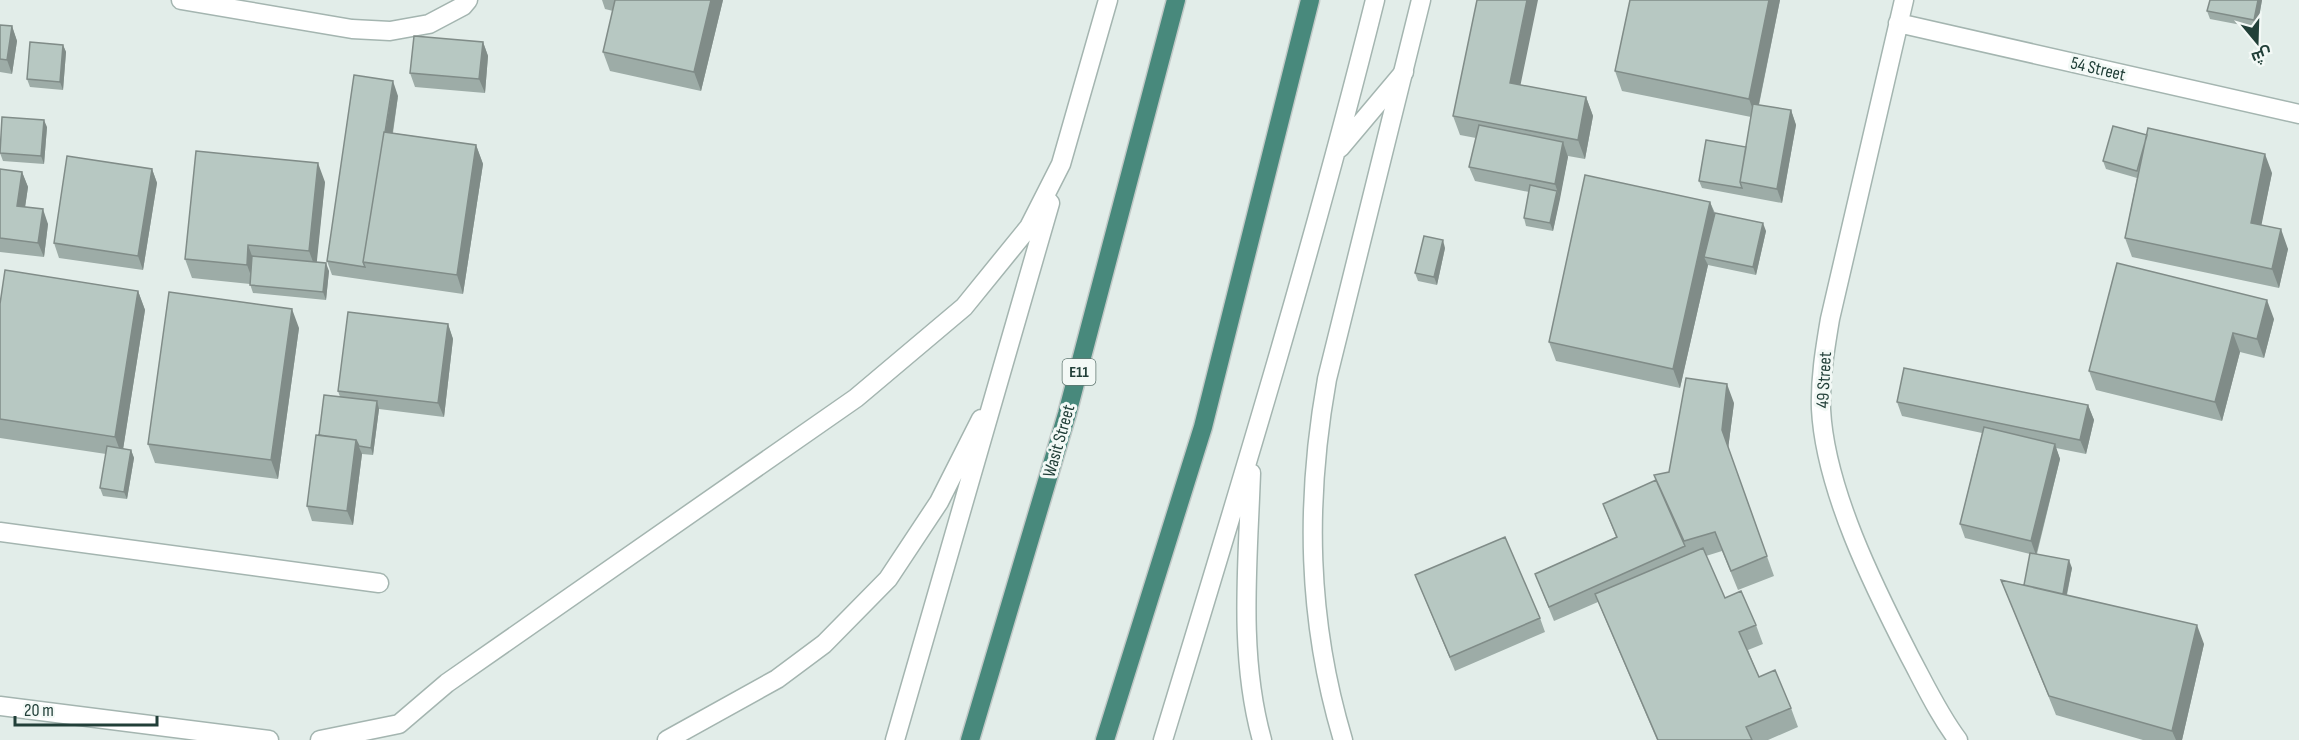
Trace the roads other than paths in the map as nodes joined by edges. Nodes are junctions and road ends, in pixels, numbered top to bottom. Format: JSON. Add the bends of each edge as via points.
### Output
{"nodes":[{"id":1,"x":181,"y":0,"type":"edge"},
{"id":2,"x":468,"y":0,"type":"edge"},
{"id":3,"x":1108,"y":0,"type":"edge"},
{"id":4,"x":1176,"y":0,"type":"edge"},
{"id":5,"x":1310,"y":0,"type":"edge"},
{"id":6,"x":1375,"y":0,"type":"edge"},
{"id":7,"x":1421,"y":0,"type":"edge"},
{"id":8,"x":1904,"y":0,"type":"edge"},
{"id":9,"x":1898,"y":23,"type":"junction"},
{"id":10,"x":1404,"y":72,"type":"junction"},
{"id":11,"x":2299,"y":114,"type":"edge"},
{"id":12,"x":1337,"y":152,"type":"junction"},
{"id":13,"x":1061,"y":164,"type":"junction"},
{"id":14,"x":1001,"y":377,"type":"junction"},
{"id":15,"x":1252,"y":449,"type":"junction"},
{"id":16,"x":0,"y":532,"type":"edge"},
{"id":17,"x":379,"y":583,"type":"dead end"},
{"id":18,"x":0,"y":706,"type":"edge"},
{"id":19,"x":270,"y":740,"type":"edge"},
{"id":20,"x":320,"y":740,"type":"edge"},
{"id":21,"x":667,"y":740,"type":"edge"},
{"id":22,"x":895,"y":740,"type":"edge"},
{"id":23,"x":970,"y":740,"type":"edge"},
{"id":24,"x":1105,"y":740,"type":"edge"},
{"id":25,"x":1163,"y":740,"type":"edge"},
{"id":26,"x":1262,"y":740,"type":"edge"},
{"id":27,"x":1343,"y":740,"type":"edge"},
{"id":28,"x":1958,"y":740,"type":"edge"}],
"edges":[{"from":1,"to":2,"type":"street","via":[[352,29],[390,31],[429,24]]},
{"from":3,"to":13,"type":"street"},
{"from":4,"to":23,"type":"highway","name":"Wasit Street","number":"E11","via":[[1067,414]]},
{"from":5,"to":24,"type":"highway","via":[[1203,427]]},
{"from":6,"to":12,"type":"street"},
{"from":7,"to":10,"type":"street"},
{"from":8,"to":9,"type":"street","name":"49 Street"},
{"from":9,"to":11,"type":"street","name":"54 Street"},
{"from":9,"to":28,"type":"street","name":"49 Street","via":[[1830,319],[1822,368],[1821,411],[1829,457],[1868,568],[1921,677]]},
{"from":10,"to":12,"type":"street"},
{"from":10,"to":27,"type":"street","via":[[1327,379],[1315,459],[1312,494],[1316,603],[1322,654]]},
{"from":12,"to":15,"type":"street"},
{"from":13,"to":14,"type":"street"},
{"from":13,"to":20,"type":"street","via":[[1029,227],[996,270],[956,314],[856,398],[447,683],[399,724]]},
{"from":14,"to":21,"type":"street","via":[[939,502],[888,579],[824,644],[777,679]]},
{"from":14,"to":22,"type":"street"},
{"from":15,"to":25,"type":"street"},
{"from":15,"to":26,"type":"street","via":[[1246,624]]},
{"from":16,"to":17,"type":"street"},
{"from":18,"to":19,"type":"street"}]}
